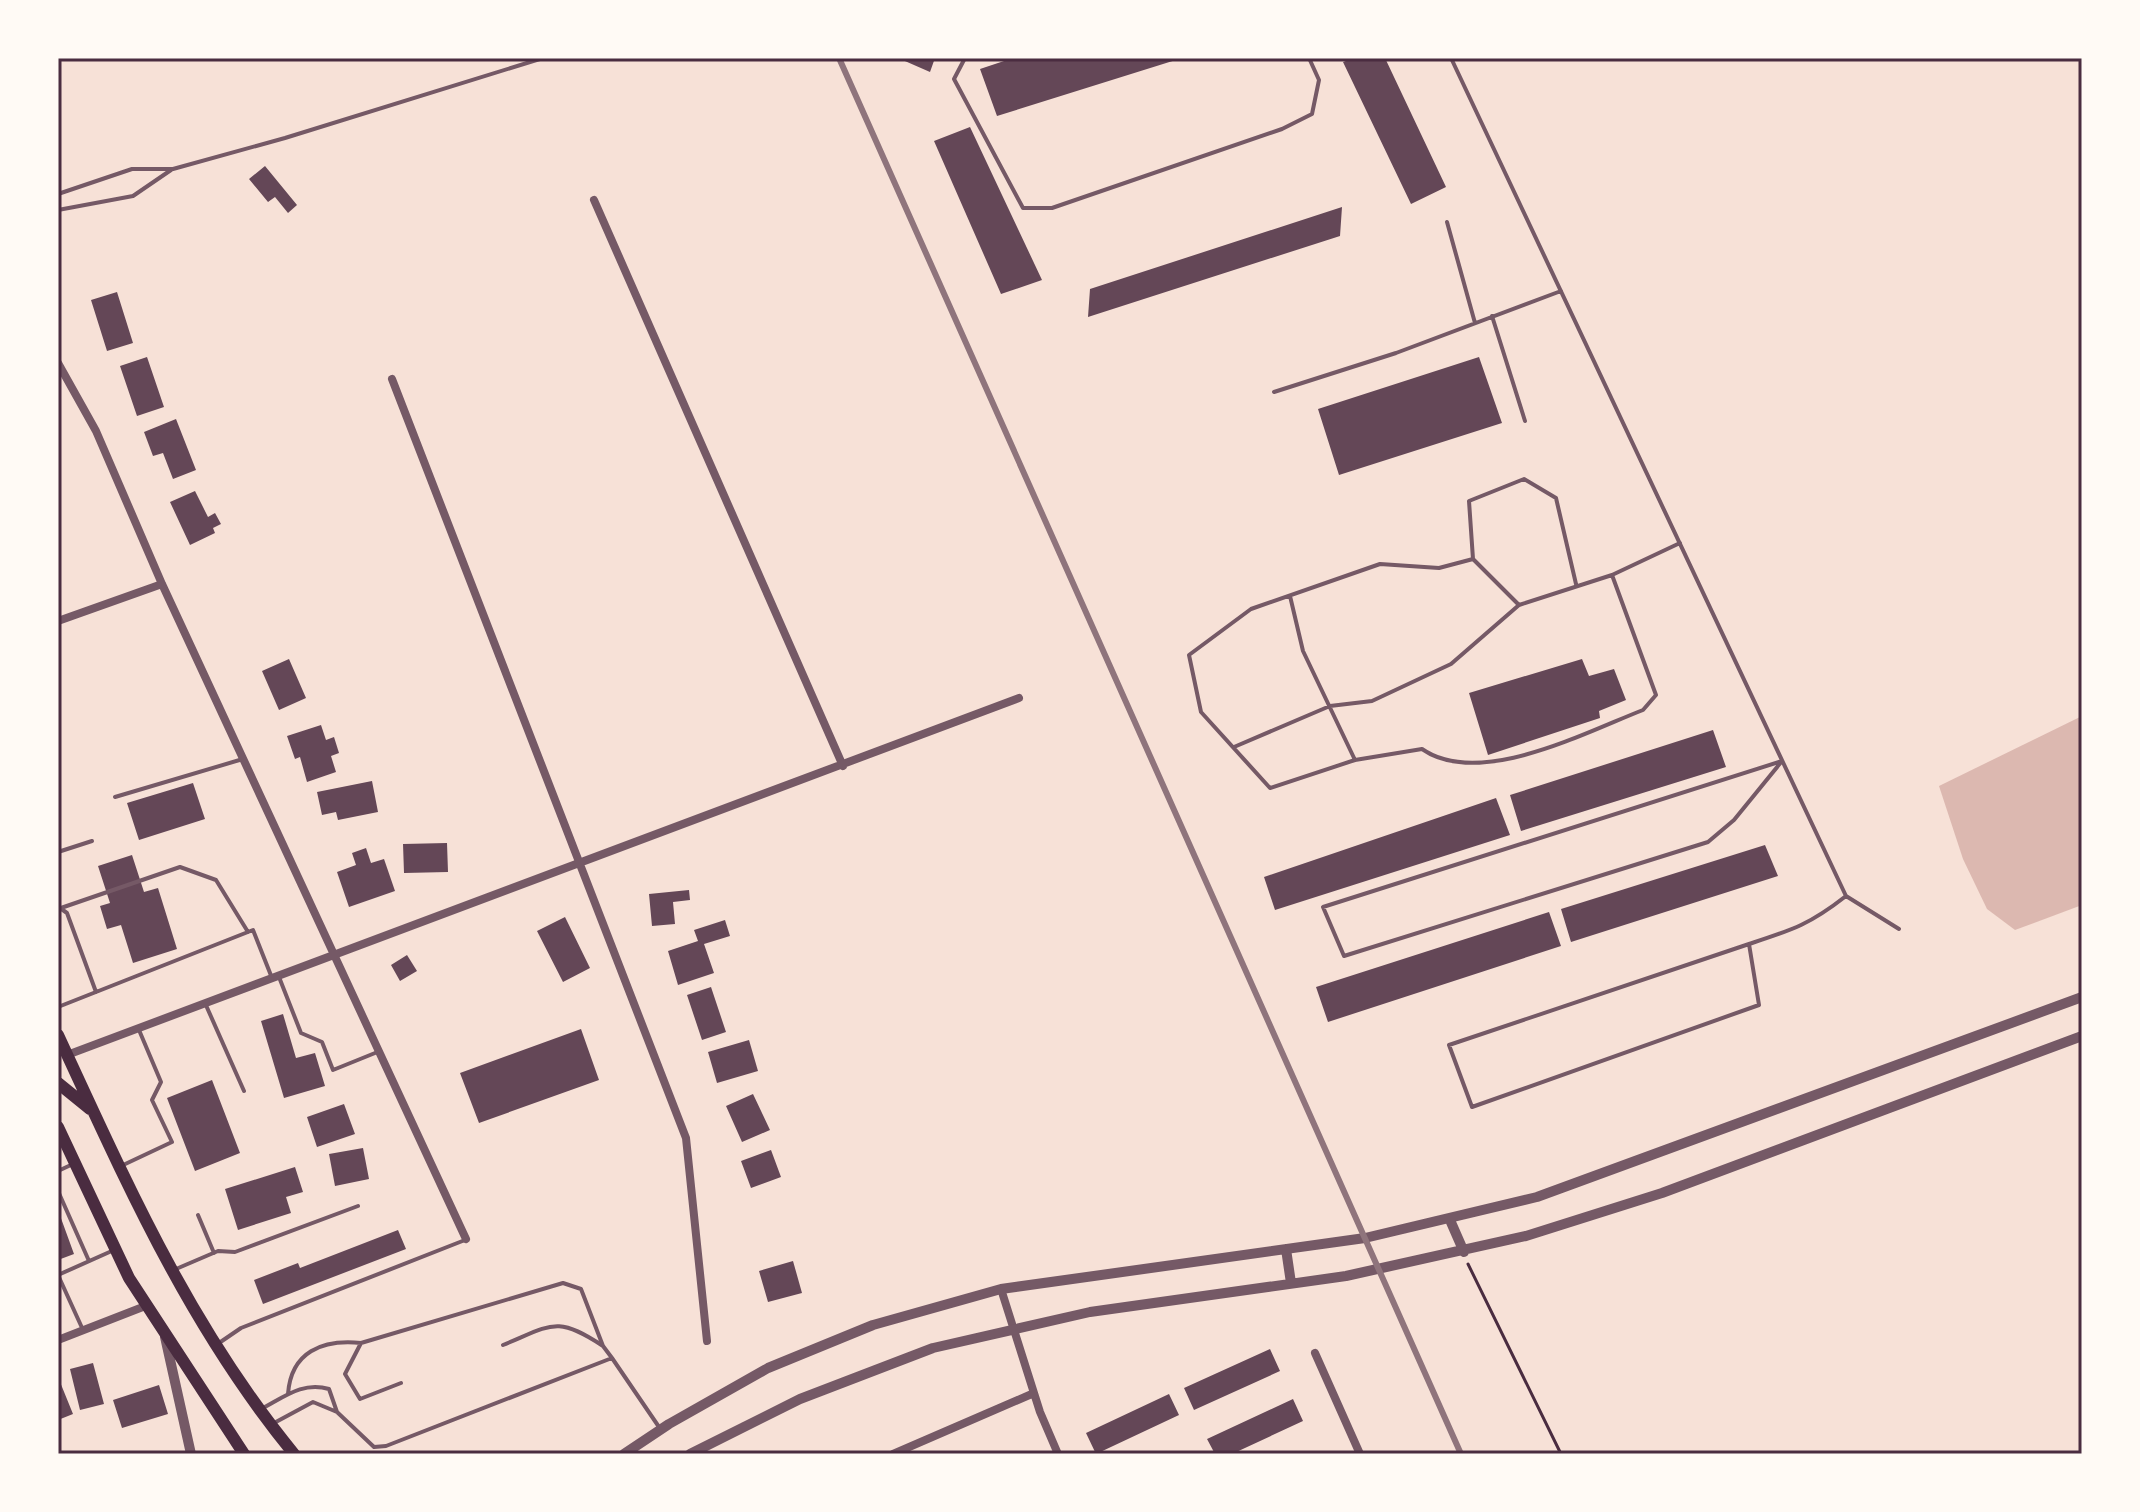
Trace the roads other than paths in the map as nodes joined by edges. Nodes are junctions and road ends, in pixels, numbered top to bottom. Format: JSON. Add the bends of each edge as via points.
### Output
{"nodes":[{"id":1,"x":543,"y":58,"type":"edge"},
{"id":2,"x":965,"y":58,"type":"edge"},
{"id":3,"x":1309,"y":58,"type":"edge"},
{"id":4,"x":1451,"y":58,"type":"edge"},
{"id":5,"x":173,"y":169,"type":"junction"},
{"id":6,"x":58,"y":194,"type":"edge"},
{"id":7,"x":594,"y":200,"type":"dead end"},
{"id":8,"x":58,"y":210,"type":"edge"},
{"id":9,"x":1447,"y":222,"type":"dead end"},
{"id":10,"x":1561,"y":291,"type":"junction"},
{"id":11,"x":1492,"y":316,"type":"junction"},
{"id":12,"x":1475,"y":323,"type":"junction"},
{"id":13,"x":58,"y":363,"type":"edge"},
{"id":14,"x":392,"y":379,"type":"dead end"},
{"id":15,"x":1274,"y":392,"type":"dead end"},
{"id":16,"x":1525,"y":421,"type":"dead end"},
{"id":17,"x":1680,"y":543,"type":"junction"},
{"id":18,"x":1473,"y":559,"type":"junction"},
{"id":19,"x":1612,"y":575,"type":"junction"},
{"id":20,"x":162,"y":584,"type":"junction"},
{"id":21,"x":1576,"y":584,"type":"junction"},
{"id":22,"x":1290,"y":596,"type":"junction"},
{"id":23,"x":1519,"y":605,"type":"junction"},
{"id":24,"x":58,"y":621,"type":"edge"},
{"id":25,"x":1019,"y":698,"type":"dead end"},
{"id":26,"x":1330,"y":706,"type":"junction"},
{"id":27,"x":1234,"y":747,"type":"junction"},
{"id":28,"x":245,"y":758,"type":"junction"},
{"id":29,"x":1355,"y":760,"type":"junction"},
{"id":30,"x":1782,"y":761,"type":"junction"},
{"id":31,"x":843,"y":766,"type":"junction"},
{"id":32,"x":115,"y":797,"type":"dead end"},
{"id":33,"x":92,"y":841,"type":"dead end"},
{"id":34,"x":58,"y":852,"type":"edge"},
{"id":35,"x":581,"y":865,"type":"junction"},
{"id":36,"x":1846,"y":896,"type":"junction"},
{"id":37,"x":59,"y":908,"type":"edge"},
{"id":38,"x":1899,"y":929,"type":"dead end"},
{"id":39,"x":248,"y":932,"type":"junction"},
{"id":40,"x":1749,"y":944,"type":"junction"},
{"id":41,"x":336,"y":953,"type":"junction"},
{"id":42,"x":275,"y":976,"type":"junction"},
{"id":43,"x":96,"y":992,"type":"junction"},
{"id":44,"x":2082,"y":997,"type":"edge"},
{"id":45,"x":205,"y":1003,"type":"junction"},
{"id":46,"x":58,"y":1007,"type":"edge"},
{"id":47,"x":138,"y":1028,"type":"junction"},
{"id":48,"x":58,"y":1035,"type":"edge"},
{"id":49,"x":2082,"y":1036,"type":"edge"},
{"id":50,"x":381,"y":1051,"type":"junction"},
{"id":51,"x":63,"y":1054,"type":"edge"},
{"id":52,"x":58,"y":1083,"type":"edge"},
{"id":53,"x":244,"y":1091,"type":"dead end"},
{"id":54,"x":93,"y":1111,"type":"junction"},
{"id":55,"x":58,"y":1127,"type":"edge"},
{"id":56,"x":75,"y":1163,"type":"junction"},
{"id":57,"x":119,"y":1167,"type":"junction"},
{"id":58,"x":58,"y":1171,"type":"edge"},
{"id":59,"x":58,"y":1191,"type":"edge"},
{"id":60,"x":358,"y":1206,"type":"dead end"},
{"id":61,"x":198,"y":1215,"type":"dead end"},
{"id":62,"x":1450,"y":1220,"type":"junction"},
{"id":63,"x":466,"y":1239,"type":"joint"},
{"id":64,"x":115,"y":1249,"type":"junction"},
{"id":65,"x":1286,"y":1249,"type":"junction"},
{"id":66,"x":1464,"y":1252,"type":"junction"},
{"id":67,"x":214,"y":1253,"type":"junction"},
{"id":68,"x":89,"y":1261,"type":"junction"},
{"id":69,"x":170,"y":1271,"type":"junction"},
{"id":70,"x":58,"y":1275,"type":"edge"},
{"id":71,"x":1291,"y":1283,"type":"junction"},
{"id":72,"x":1001,"y":1289,"type":"junction"},
{"id":73,"x":148,"y":1305,"type":"junction"},
{"id":74,"x":162,"y":1327,"type":"junction"},
{"id":75,"x":1014,"y":1329,"type":"junction"},
{"id":76,"x":83,"y":1330,"type":"junction"},
{"id":77,"x":58,"y":1340,"type":"edge"},
{"id":78,"x":707,"y":1341,"type":"dead end"},
{"id":79,"x":361,"y":1343,"type":"junction"},
{"id":80,"x":503,"y":1345,"type":"dead end"},
{"id":81,"x":603,"y":1346,"type":"junction"},
{"id":82,"x":213,"y":1347,"type":"junction"},
{"id":83,"x":1315,"y":1353,"type":"dead end"},
{"id":84,"x":612,"y":1358,"type":"junction"},
{"id":85,"x":401,"y":1383,"type":"dead end"},
{"id":86,"x":1034,"y":1393,"type":"junction"},
{"id":87,"x":288,"y":1394,"type":"junction"},
{"id":88,"x":260,"y":1410,"type":"junction"},
{"id":89,"x":337,"y":1412,"type":"junction"},
{"id":90,"x":272,"y":1424,"type":"junction"},
{"id":91,"x":661,"y":1429,"type":"junction"},
{"id":92,"x":191,"y":1454,"type":"edge"},
{"id":93,"x":244,"y":1454,"type":"edge"},
{"id":94,"x":294,"y":1454,"type":"edge"},
{"id":95,"x":624,"y":1454,"type":"edge"},
{"id":96,"x":690,"y":1454,"type":"edge"},
{"id":97,"x":893,"y":1454,"type":"edge"},
{"id":98,"x":1058,"y":1454,"type":"edge"},
{"id":99,"x":1360,"y":1454,"type":"edge"}],
"edges":[{"from":1,"to":5,"type":"lane"},
{"from":2,"to":3,"type":"lane","via":[[954,79],[1023,208],[1052,208],[1312,114],[1319,80]]},
{"from":4,"to":10,"type":"lane"},
{"from":5,"to":6,"type":"lane","via":[[132,169]]},
{"from":5,"to":8,"type":"lane","via":[[133,196]]},
{"from":7,"to":31,"type":"street"},
{"from":9,"to":12,"type":"lane"},
{"from":10,"to":11,"type":"lane"},
{"from":10,"to":17,"type":"lane"},
{"from":11,"to":12,"type":"lane"},
{"from":11,"to":16,"type":"lane"},
{"from":12,"to":15,"type":"lane"},
{"from":13,"to":20,"type":"street","via":[[96,431]]},
{"from":14,"to":35,"type":"street"},
{"from":17,"to":19,"type":"lane"},
{"from":17,"to":30,"type":"lane"},
{"from":18,"to":21,"type":"lane","via":[[1469,501],[1524,479],[1556,498]]},
{"from":18,"to":22,"type":"lane","via":[[1439,568],[1380,564]]},
{"from":18,"to":23,"type":"lane"},
{"from":19,"to":21,"type":"lane"},
{"from":19,"to":29,"type":"lane","via":[[1656,695],[1643,710],[1519,758],[1455,762],[1437,760],[1422,749]]},
{"from":20,"to":24,"type":"street"},
{"from":20,"to":28,"type":"street"},
{"from":21,"to":23,"type":"lane"},
{"from":22,"to":26,"type":"lane","via":[[1303,651]]},
{"from":22,"to":27,"type":"lane","via":[[1251,609],[1189,655],[1201,712]]},
{"from":23,"to":26,"type":"lane","via":[[1451,664],[1372,701]]},
{"from":25,"to":31,"type":"street"},
{"from":26,"to":27,"type":"lane"},
{"from":26,"to":29,"type":"lane"},
{"from":27,"to":29,"type":"lane","via":[[1270,788]]},
{"from":28,"to":32,"type":"lane"},
{"from":28,"to":41,"type":"street"},
{"from":30,"to":30,"type":"lane","via":[[1734,820],[1708,842],[1677,852],[1344,956],[1323,907]]},
{"from":30,"to":36,"type":"lane"},
{"from":31,"to":35,"type":"street"},
{"from":33,"to":34,"type":"lane"},
{"from":35,"to":41,"type":"street"},
{"from":35,"to":78,"type":"street","via":[[686,1138]]},
{"from":36,"to":38,"type":"lane"},
{"from":36,"to":40,"type":"lane","via":[[1812,923]]},
{"from":37,"to":39,"type":"lane","via":[[180,867],[216,880]]},
{"from":37,"to":43,"type":"lane","via":[[67,913]]},
{"from":39,"to":42,"type":"lane","via":[[253,930]]},
{"from":39,"to":43,"type":"lane"},
{"from":40,"to":40,"type":"lane","via":[[1449,1045],[1472,1107],[1759,1005]]},
{"from":41,"to":42,"type":"street"},
{"from":41,"to":50,"type":"street"},
{"from":42,"to":45,"type":"street"},
{"from":42,"to":50,"type":"lane","via":[[301,1033],[322,1042],[333,1070]]},
{"from":43,"to":46,"type":"lane"},
{"from":44,"to":62,"type":"street","via":[[1537,1197]]},
{"from":45,"to":47,"type":"street"},
{"from":45,"to":53,"type":"lane"},
{"from":47,"to":51,"type":"street"},
{"from":47,"to":57,"type":"lane","via":[[161,1082],[152,1100],[172,1142]]},
{"from":48,"to":51,"type":"main road"},
{"from":49,"to":66,"type":"street","via":[[1662,1193]]},
{"from":50,"to":63,"type":"street"},
{"from":51,"to":54,"type":"main road"},
{"from":52,"to":54,"type":"main road"},
{"from":54,"to":57,"type":"main road"},
{"from":55,"to":56,"type":"main road"},
{"from":56,"to":58,"type":"lane"},
{"from":56,"to":64,"type":"main road"},
{"from":57,"to":69,"type":"main road"},
{"from":59,"to":68,"type":"lane"},
{"from":60,"to":67,"type":"lane","via":[[235,1252]]},
{"from":61,"to":67,"type":"lane"},
{"from":62,"to":65,"type":"street"},
{"from":62,"to":66,"type":"street"},
{"from":63,"to":82,"type":"lane","via":[[241,1328]]},
{"from":64,"to":68,"type":"lane"},
{"from":64,"to":73,"type":"main road"},
{"from":65,"to":71,"type":"street"},
{"from":65,"to":72,"type":"street"},
{"from":66,"to":71,"type":"street"},
{"from":67,"to":69,"type":"lane"},
{"from":68,"to":70,"type":"lane"},
{"from":69,"to":82,"type":"main road"},
{"from":70,"to":76,"type":"lane"},
{"from":71,"to":75,"type":"street","via":[[1090,1312]]},
{"from":72,"to":75,"type":"street"},
{"from":72,"to":91,"type":"street","via":[[873,1325],[724,1392]]},
{"from":73,"to":74,"type":"main road"},
{"from":73,"to":76,"type":"street"},
{"from":74,"to":92,"type":"street"},
{"from":74,"to":93,"type":"main road"},
{"from":75,"to":86,"type":"street"},
{"from":75,"to":96,"type":"street","via":[[886,1365],[800,1399]]},
{"from":76,"to":77,"type":"street"},
{"from":79,"to":81,"type":"lane","via":[[563,1283],[581,1289]]},
{"from":79,"to":85,"type":"lane","via":[[345,1374],[360,1399]]},
{"from":79,"to":87,"type":"lane","via":[[335,1340],[303,1357],[290,1373]]},
{"from":80,"to":81,"type":"lane","via":[[554,1324],[574,1327]]},
{"from":81,"to":84,"type":"lane"},
{"from":82,"to":88,"type":"main road"},
{"from":83,"to":99,"type":"street"},
{"from":84,"to":89,"type":"lane","via":[[386,1446],[374,1447]]},
{"from":84,"to":91,"type":"lane"},
{"from":86,"to":97,"type":"street"},
{"from":86,"to":98,"type":"street"},
{"from":87,"to":88,"type":"lane"},
{"from":87,"to":89,"type":"lane","via":[[303,1387],[329,1389]]},
{"from":88,"to":90,"type":"main road"},
{"from":89,"to":90,"type":"lane","via":[[313,1402]]},
{"from":90,"to":94,"type":"main road"},
{"from":91,"to":95,"type":"street"}]}
